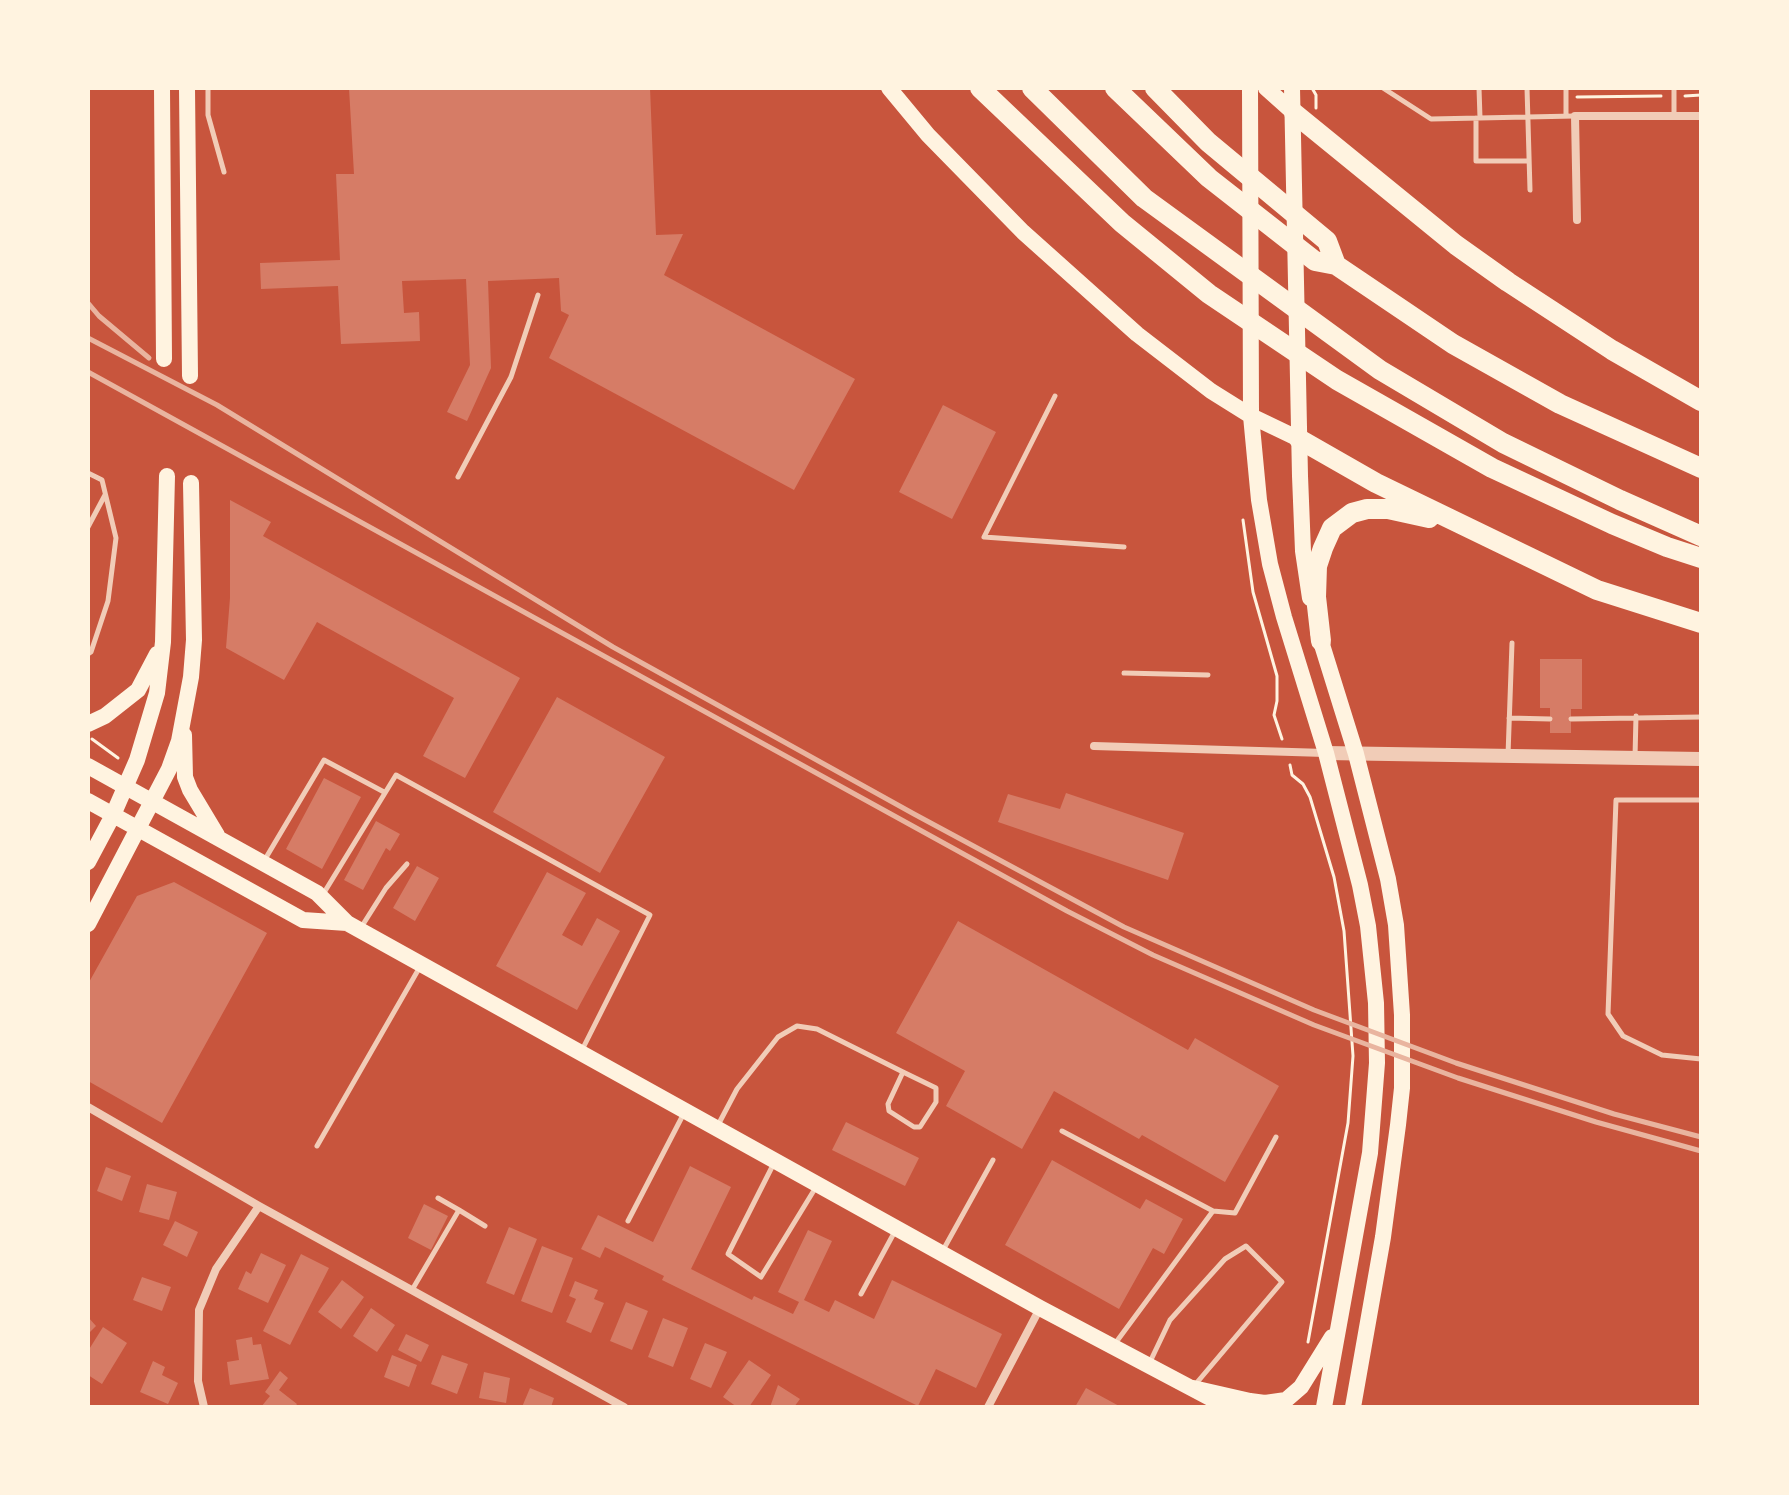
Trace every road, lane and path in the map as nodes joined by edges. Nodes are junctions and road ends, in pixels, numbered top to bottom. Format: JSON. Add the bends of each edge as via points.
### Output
{"nodes":[{"id":1,"x":162,"y":88,"type":"edge"},
{"id":2,"x":187,"y":88,"type":"edge"},
{"id":3,"x":208,"y":88,"type":"edge"},
{"id":4,"x":889,"y":88,"type":"edge"},
{"id":5,"x":980,"y":88,"type":"edge"},
{"id":6,"x":1032,"y":88,"type":"edge"},
{"id":7,"x":1115,"y":88,"type":"edge"},
{"id":8,"x":1155,"y":88,"type":"edge"},
{"id":9,"x":1250,"y":88,"type":"edge"},
{"id":10,"x":1266,"y":88,"type":"edge"},
{"id":11,"x":1292,"y":88,"type":"edge"},
{"id":12,"x":1383,"y":88,"type":"edge"},
{"id":13,"x":1479,"y":88,"type":"edge"},
{"id":14,"x":1527,"y":88,"type":"edge"},
{"id":15,"x":1566,"y":88,"type":"edge"},
{"id":16,"x":1674,"y":88,"type":"edge"},
{"id":17,"x":1701,"y":95,"type":"edge"},
{"id":18,"x":1566,"y":96,"type":"junction"},
{"id":19,"x":1674,"y":96,"type":"junction"},
{"id":20,"x":1294,"y":113,"type":"junction"},
{"id":21,"x":1674,"y":115,"type":"junction"},
{"id":22,"x":1566,"y":116,"type":"junction"},
{"id":23,"x":1701,"y":116,"type":"edge"},
{"id":24,"x":1527,"y":117,"type":"junction"},
{"id":25,"x":1475,"y":118,"type":"junction"},
{"id":26,"x":1529,"y":161,"type":"junction"},
{"id":27,"x":224,"y":172,"type":"dead end"},
{"id":28,"x":1530,"y":190,"type":"dead end"},
{"id":29,"x":1577,"y":220,"type":"dead end"},
{"id":30,"x":1336,"y":265,"type":"junction"},
{"id":31,"x":538,"y":295,"type":"dead end"},
{"id":32,"x":164,"y":359,"type":"dead end"},
{"id":33,"x":190,"y":376,"type":"dead end"},
{"id":34,"x":1055,"y":396,"type":"dead end"},
{"id":35,"x":1701,"y":401,"type":"edge"},
{"id":36,"x":1251,"y":416,"type":"junction"},
{"id":37,"x":1299,"y":439,"type":"junction"},
{"id":38,"x":1701,"y":468,"type":"edge"},
{"id":39,"x":88,"y":473,"type":"edge"},
{"id":40,"x":167,"y":476,"type":"dead end"},
{"id":41,"x":458,"y":477,"type":"dead end"},
{"id":42,"x":191,"y":483,"type":"dead end"},
{"id":43,"x":105,"y":494,"type":"junction"},
{"id":44,"x":1243,"y":517,"type":"dead end"},
{"id":45,"x":1464,"y":525,"type":"junction"},
{"id":46,"x":88,"y":527,"type":"edge"},
{"id":47,"x":1701,"y":536,"type":"edge"},
{"id":48,"x":1124,"y":547,"type":"dead end"},
{"id":49,"x":1701,"y":558,"type":"edge"},
{"id":50,"x":1701,"y":623,"type":"edge"},
{"id":51,"x":1321,"y":641,"type":"junction"},
{"id":52,"x":163,"y":642,"type":"junction"},
{"id":53,"x":1512,"y":643,"type":"dead end"},
{"id":54,"x":88,"y":654,"type":"edge"},
{"id":55,"x":1124,"y":673,"type":"dead end"},
{"id":56,"x":1208,"y":675,"type":"dead end"},
{"id":57,"x":1636,"y":716,"type":"junction"},
{"id":58,"x":1701,"y":717,"type":"edge"},
{"id":59,"x":1509,"y":718,"type":"junction"},
{"id":60,"x":1550,"y":719,"type":"dead end"},
{"id":61,"x":1571,"y":719,"type":"dead end"},
{"id":62,"x":184,"y":721,"type":"junction"},
{"id":63,"x":88,"y":724,"type":"edge"},
{"id":64,"x":88,"y":737,"type":"edge"},
{"id":65,"x":1094,"y":746,"type":"dead end"},
{"id":66,"x":1287,"y":753,"type":"junction"},
{"id":67,"x":1326,"y":753,"type":"junction"},
{"id":68,"x":1356,"y":754,"type":"junction"},
{"id":69,"x":1508,"y":756,"type":"junction"},
{"id":70,"x":1635,"y":758,"type":"junction"},
{"id":71,"x":1701,"y":759,"type":"edge"},
{"id":72,"x":125,"y":762,"type":"dead end"},
{"id":73,"x":88,"y":766,"type":"edge"},
{"id":74,"x":384,"y":792,"type":"junction"},
{"id":75,"x":1701,"y":800,"type":"edge"},
{"id":76,"x":88,"y":801,"type":"edge"},
{"id":77,"x":119,"y":801,"type":"junction"},
{"id":78,"x":145,"y":815,"type":"junction"},
{"id":79,"x":220,"y":838,"type":"junction"},
{"id":80,"x":88,"y":862,"type":"edge"},
{"id":81,"x":263,"y":862,"type":"junction"},
{"id":82,"x":407,"y":864,"type":"dead end"},
{"id":83,"x":321,"y":897,"type":"junction"},
{"id":84,"x":88,"y":924,"type":"edge"},
{"id":85,"x":353,"y":927,"type":"junction"},
{"id":86,"x":421,"y":965,"type":"junction"},
{"id":87,"x":581,"y":1053,"type":"junction"},
{"id":88,"x":1701,"y":1059,"type":"edge"},
{"id":89,"x":903,"y":1072,"type":"junction"},
{"id":90,"x":88,"y":1107,"type":"edge"},
{"id":91,"x":685,"y":1111,"type":"junction"},
{"id":92,"x":716,"y":1128,"type":"junction"},
{"id":93,"x":1062,"y":1131,"type":"dead end"},
{"id":94,"x":1276,"y":1137,"type":"dead end"},
{"id":95,"x":317,"y":1146,"type":"dead end"},
{"id":96,"x":993,"y":1160,"type":"dead end"},
{"id":97,"x":776,"y":1161,"type":"junction"},
{"id":98,"x":817,"y":1184,"type":"junction"},
{"id":99,"x":438,"y":1198,"type":"dead end"},
{"id":100,"x":259,"y":1206,"type":"junction"},
{"id":101,"x":459,"y":1210,"type":"junction"},
{"id":102,"x":1213,"y":1211,"type":"junction"},
{"id":103,"x":628,"y":1221,"type":"dead end"},
{"id":104,"x":485,"y":1226,"type":"dead end"},
{"id":105,"x":897,"y":1228,"type":"junction"},
{"id":106,"x":941,"y":1253,"type":"junction"},
{"id":107,"x":412,"y":1290,"type":"junction"},
{"id":108,"x":861,"y":1294,"type":"dead end"},
{"id":109,"x":1040,"y":1308,"type":"junction"},
{"id":110,"x":1340,"y":1322,"type":"junction"},
{"id":111,"x":1113,"y":1346,"type":"junction"},
{"id":112,"x":1307,"y":1347,"type":"dead end"},
{"id":113,"x":1149,"y":1364,"type":"junction"},
{"id":114,"x":1193,"y":1388,"type":"junction"},
{"id":115,"x":204,"y":1407,"type":"edge"},
{"id":116,"x":624,"y":1407,"type":"edge"},
{"id":117,"x":988,"y":1407,"type":"edge"},
{"id":118,"x":1227,"y":1407,"type":"edge"},
{"id":119,"x":1324,"y":1407,"type":"edge"},
{"id":120,"x":1353,"y":1407,"type":"edge"}],
"edges":[{"from":1,"to":32,"type":"main road"},
{"from":2,"to":33,"type":"main road"},
{"from":3,"to":27,"type":"lane","via":[[208,115]]},
{"from":4,"to":36,"type":"main road","via":[[1023,232],[1137,334]]},
{"from":5,"to":49,"type":"highway","via":[[1122,223],[1209,294],[1337,380],[1492,468]]},
{"from":6,"to":47,"type":"highway","via":[[1144,198],[1337,342],[1503,443]]},
{"from":7,"to":30,"type":"highway","via":[[1209,178],[1315,261]]},
{"from":8,"to":30,"type":"highway","via":[[1208,142],[1327,241]]},
{"from":9,"to":36,"type":"main road"},
{"from":10,"to":20,"type":"main road"},
{"from":11,"to":20,"type":"main road"},
{"from":12,"to":25,"type":"lane","via":[[1431,119]]},
{"from":13,"to":25,"type":"lane"},
{"from":14,"to":24,"type":"lane"},
{"from":15,"to":18,"type":"lane"},
{"from":16,"to":19,"type":"lane"},
{"from":17,"to":19,"type":"path"},
{"from":18,"to":19,"type":"path"},
{"from":18,"to":22,"type":"lane"},
{"from":19,"to":21,"type":"lane"},
{"from":20,"to":35,"type":"highway","via":[[1508,282]]},
{"from":20,"to":37,"type":"main road"},
{"from":21,"to":22,"type":"street"},
{"from":21,"to":23,"type":"street"},
{"from":22,"to":24,"type":"lane"},
{"from":22,"to":29,"type":"street"},
{"from":24,"to":25,"type":"lane"},
{"from":24,"to":26,"type":"lane"},
{"from":25,"to":26,"type":"lane","via":[[1476,161]]},
{"from":26,"to":28,"type":"lane"},
{"from":30,"to":38,"type":"highway","via":[[1516,380]]},
{"from":31,"to":41,"type":"lane","via":[[511,377]]},
{"from":34,"to":48,"type":"lane","via":[[984,537]]},
{"from":36,"to":37,"type":"main road"},
{"from":36,"to":67,"type":"main road","via":[[1270,564]]},
{"from":37,"to":45,"type":"highway"},
{"from":37,"to":51,"type":"main road","via":[[1303,551]]},
{"from":39,"to":43,"type":"lane","via":[[102,480]]},
{"from":40,"to":52,"type":"main road"},
{"from":42,"to":62,"type":"main road","via":[[194,640]]},
{"from":43,"to":46,"type":"lane"},
{"from":43,"to":54,"type":"lane","via":[[116,538],[108,601]]},
{"from":44,"to":66,"type":"path","via":[[1253,592],[1277,676],[1274,715]]},
{"from":45,"to":50,"type":"highway","via":[[1597,590]]},
{"from":45,"to":51,"type":"highway","via":[[1367,509],[1332,528],[1317,566]]},
{"from":51,"to":68,"type":"main road"},
{"from":52,"to":63,"type":"main road","via":[[138,690]]},
{"from":52,"to":77,"type":"main road","via":[[150,721]]},
{"from":53,"to":59,"type":"lane"},
{"from":55,"to":56,"type":"lane"},
{"from":57,"to":58,"type":"lane"},
{"from":57,"to":61,"type":"lane"},
{"from":57,"to":70,"type":"lane"},
{"from":59,"to":60,"type":"lane"},
{"from":59,"to":69,"type":"lane"},
{"from":62,"to":78,"type":"main road","via":[[169,769]]},
{"from":62,"to":79,"type":"main road","via":[[185,777]]},
{"from":64,"to":72,"type":"path"},
{"from":65,"to":66,"type":"street"},
{"from":66,"to":67,"type":"street"},
{"from":66,"to":112,"type":"path","via":[[1292,775],[1310,797],[1334,877],[1344,931],[1352,1042],[1348,1123]]},
{"from":67,"to":68,"type":"street"},
{"from":67,"to":110,"type":"main road","via":[[1363,899],[1376,1003],[1372,1137]]},
{"from":68,"to":69,"type":"street"},
{"from":68,"to":120,"type":"main road","via":[[1396,925],[1402,1088]]},
{"from":69,"to":70,"type":"street"},
{"from":70,"to":71,"type":"street"},
{"from":73,"to":77,"type":"main road"},
{"from":74,"to":81,"type":"lane","via":[[324,760]]},
{"from":74,"to":83,"type":"lane"},
{"from":74,"to":87,"type":"lane","via":[[398,776],[650,915]]},
{"from":75,"to":88,"type":"lane","via":[[1616,800],[1608,1014],[1623,1036],[1636,1043],[1662,1055]]},
{"from":76,"to":77,"type":"main road"},
{"from":77,"to":78,"type":"main road"},
{"from":77,"to":78,"type":"main road"},
{"from":77,"to":80,"type":"main road"},
{"from":78,"to":79,"type":"main road"},
{"from":78,"to":84,"type":"main road"},
{"from":78,"to":85,"type":"main road","via":[[303,920]]},
{"from":79,"to":81,"type":"main road"},
{"from":81,"to":83,"type":"main road"},
{"from":82,"to":85,"type":"lane"},
{"from":83,"to":85,"type":"main road"},
{"from":85,"to":86,"type":"main road"},
{"from":86,"to":87,"type":"main road"},
{"from":86,"to":95,"type":"lane"},
{"from":87,"to":91,"type":"main road"},
{"from":89,"to":89,"type":"lane","via":[[936,1088],[936,1102],[920,1127],[889,1111]]},
{"from":89,"to":92,"type":"lane","via":[[817,1029],[797,1026],[778,1037],[737,1089]]},
{"from":90,"to":100,"type":"street"},
{"from":91,"to":92,"type":"main road"},
{"from":91,"to":103,"type":"lane"},
{"from":92,"to":97,"type":"main road"},
{"from":93,"to":102,"type":"lane"},
{"from":94,"to":102,"type":"lane","via":[[1235,1213]]},
{"from":96,"to":106,"type":"lane"},
{"from":97,"to":98,"type":"main road"},
{"from":97,"to":98,"type":"lane","via":[[728,1254],[761,1277]]},
{"from":98,"to":105,"type":"main road"},
{"from":99,"to":101,"type":"lane"},
{"from":100,"to":107,"type":"street"},
{"from":100,"to":115,"type":"street","via":[[216,1269],[199,1310],[198,1381]]},
{"from":101,"to":104,"type":"lane"},
{"from":101,"to":107,"type":"lane"},
{"from":102,"to":111,"type":"lane"},
{"from":105,"to":106,"type":"main road"},
{"from":105,"to":108,"type":"lane"},
{"from":106,"to":109,"type":"main road"},
{"from":107,"to":116,"type":"street"},
{"from":109,"to":111,"type":"main road"},
{"from":109,"to":117,"type":"street"},
{"from":110,"to":114,"type":"main road","via":[[1316,1366],[1286,1400],[1265,1403]]},
{"from":110,"to":119,"type":"main road"},
{"from":111,"to":113,"type":"main road"},
{"from":113,"to":114,"type":"main road"},
{"from":113,"to":114,"type":"lane","via":[[1170,1320],[1225,1259],[1246,1246],[1282,1282]]},
{"from":114,"to":118,"type":"main road"}]}
